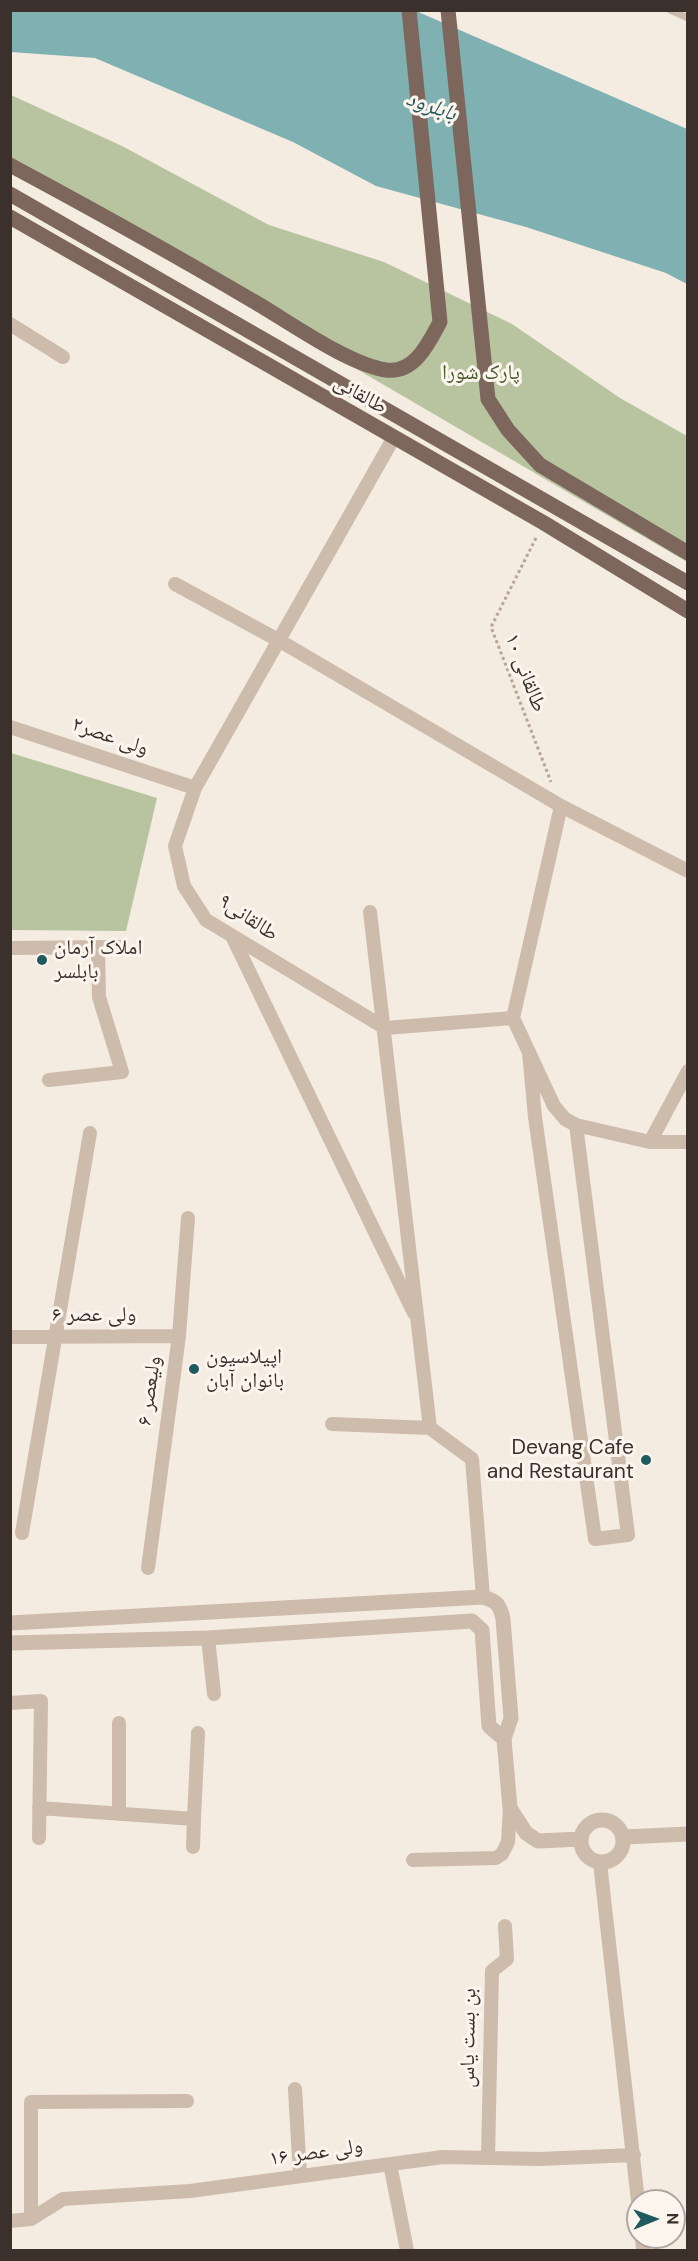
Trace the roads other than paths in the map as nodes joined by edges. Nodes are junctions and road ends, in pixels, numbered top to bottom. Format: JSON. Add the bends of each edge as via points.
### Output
{"nodes":[{"id":1,"x":410,"y":10,"type":"edge"},
{"id":2,"x":448,"y":10,"type":"edge"},
{"id":3,"x":670,"y":10,"type":"edge"},
{"id":4,"x":687,"y":18,"type":"edge"},
{"id":5,"x":10,"y":165,"type":"edge"},
{"id":6,"x":10,"y":194,"type":"edge"},
{"id":7,"x":10,"y":217,"type":"edge"},
{"id":8,"x":10,"y":324,"type":"edge"},
{"id":9,"x":63,"y":357,"type":"dead end"},
{"id":10,"x":393,"y":439,"type":"junction"},
{"id":11,"x":687,"y":553,"type":"edge"},
{"id":12,"x":687,"y":583,"type":"edge"},
{"id":13,"x":175,"y":584,"type":"dead end"},
{"id":14,"x":687,"y":611,"type":"edge"},
{"id":15,"x":280,"y":641,"type":"junction"},
{"id":16,"x":10,"y":727,"type":"edge"},
{"id":17,"x":195,"y":788,"type":"junction"},
{"id":18,"x":561,"y":806,"type":"junction"},
{"id":19,"x":687,"y":871,"type":"edge"},
{"id":20,"x":370,"y":912,"type":"dead end"},
{"id":21,"x":232,"y":936,"type":"junction"},
{"id":22,"x":98,"y":947,"type":"junction"},
{"id":23,"x":121,"y":947,"type":"dead end"},
{"id":24,"x":10,"y":948,"type":"edge"},
{"id":25,"x":513,"y":1018,"type":"junction"},
{"id":26,"x":385,"y":1028,"type":"junction"},
{"id":27,"x":529,"y":1052,"type":"junction"},
{"id":28,"x":687,"y":1071,"type":"edge"},
{"id":29,"x":49,"y":1080,"type":"dead end"},
{"id":30,"x":576,"y":1125,"type":"junction"},
{"id":31,"x":90,"y":1133,"type":"dead end"},
{"id":32,"x":650,"y":1142,"type":"junction"},
{"id":33,"x":687,"y":1142,"type":"edge"},
{"id":34,"x":188,"y":1218,"type":"dead end"},
{"id":35,"x":418,"y":1322,"type":"junction"},
{"id":36,"x":179,"y":1336,"type":"junction"},
{"id":37,"x":10,"y":1337,"type":"edge"},
{"id":38,"x":55,"y":1337,"type":"junction"},
{"id":39,"x":332,"y":1424,"type":"dead end"},
{"id":40,"x":430,"y":1428,"type":"junction"},
{"id":41,"x":22,"y":1533,"type":"dead end"},
{"id":42,"x":148,"y":1568,"type":"dead end"},
{"id":43,"x":483,"y":1597,"type":"junction"},
{"id":44,"x":271,"y":1608,"type":"junction"},
{"id":45,"x":10,"y":1623,"type":"edge"},
{"id":46,"x":272,"y":1634,"type":"junction"},
{"id":47,"x":208,"y":1638,"type":"junction"},
{"id":48,"x":10,"y":1643,"type":"edge"},
{"id":49,"x":214,"y":1694,"type":"dead end"},
{"id":50,"x":10,"y":1703,"type":"edge"},
{"id":51,"x":119,"y":1723,"type":"dead end"},
{"id":52,"x":198,"y":1733,"type":"dead end"},
{"id":53,"x":504,"y":1739,"type":"junction"},
{"id":54,"x":39,"y":1808,"type":"junction"},
{"id":55,"x":510,"y":1808,"type":"junction"},
{"id":56,"x":119,"y":1814,"type":"junction"},
{"id":57,"x":194,"y":1819,"type":"junction"},
{"id":58,"x":687,"y":1834,"type":"edge"},
{"id":59,"x":624,"y":1837,"type":"junction"},
{"id":60,"x":39,"y":1838,"type":"dead end"},
{"id":61,"x":581,"y":1839,"type":"junction"},
{"id":62,"x":193,"y":1847,"type":"dead end"},
{"id":63,"x":412,"y":1860,"type":"dead end"},
{"id":64,"x":600,"y":1863,"type":"junction"},
{"id":65,"x":505,"y":1926,"type":"dead end"},
{"id":66,"x":295,"y":2089,"type":"dead end"},
{"id":67,"x":187,"y":2101,"type":"dead end"},
{"id":68,"x":634,"y":2155,"type":"junction"},
{"id":69,"x":488,"y":2158,"type":"junction"},
{"id":70,"x":390,"y":2164,"type":"junction"},
{"id":71,"x":300,"y":2176,"type":"junction"},
{"id":72,"x":637,"y":2189,"type":"edge"},
{"id":73,"x":31,"y":2219,"type":"junction"},
{"id":74,"x":10,"y":2221,"type":"edge"},
{"id":75,"x":407,"y":2250,"type":"edge"}],
"edges":[{"from":1,"to":5,"type":"main road","via":[[440,322],[423,353],[404,367],[387,370],[346,355],[137,233]]},
{"from":2,"to":11,"type":"main road","via":[[488,399],[514,439],[540,465]]},
{"from":3,"to":4,"type":"lane"},
{"from":6,"to":12,"type":"main road","name":"طالقانی"},
{"from":7,"to":10,"type":"main road","name":"طالقانی"},
{"from":8,"to":9,"type":"street"},
{"from":10,"to":14,"type":"main road","name":"طالقانی","via":[[544,523]]},
{"from":10,"to":15,"type":"street","name":"طالقانی۹"},
{"from":13,"to":15,"type":"street"},
{"from":15,"to":17,"type":"street","name":"طالقانی۹"},
{"from":15,"to":18,"type":"street"},
{"from":16,"to":17,"type":"street","name":"ولی عصر۲"},
{"from":17,"to":21,"type":"street","name":"طالقانی۹","via":[[175,846],[184,886],[206,920]]},
{"from":18,"to":19,"type":"street"},
{"from":18,"to":25,"type":"street"},
{"from":20,"to":26,"type":"street"},
{"from":21,"to":26,"type":"street","name":"طالقانی۹"},
{"from":21,"to":35,"type":"street"},
{"from":22,"to":23,"type":"street"},
{"from":22,"to":24,"type":"street"},
{"from":22,"to":29,"type":"street","via":[[99,997],[122,1072]]},
{"from":25,"to":26,"type":"street"},
{"from":25,"to":27,"type":"street"},
{"from":26,"to":35,"type":"street"},
{"from":27,"to":30,"type":"street","via":[[554,1106]]},
{"from":27,"to":30,"type":"street","via":[[595,1539],[628,1535]]},
{"from":28,"to":32,"type":"street"},
{"from":30,"to":32,"type":"street"},
{"from":31,"to":38,"type":"street"},
{"from":32,"to":33,"type":"street"},
{"from":34,"to":36,"type":"street","name":"ولیعصر ۶"},
{"from":35,"to":40,"type":"street"},
{"from":36,"to":38,"type":"street","name":"ولی عصر ۶"},
{"from":36,"to":42,"type":"street","name":"ولیعصر ۶"},
{"from":37,"to":38,"type":"street","name":"ولی عصر ۶"},
{"from":38,"to":41,"type":"street"},
{"from":39,"to":40,"type":"street"},
{"from":40,"to":43,"type":"street","via":[[472,1459]]},
{"from":43,"to":44,"type":"street"},
{"from":43,"to":53,"type":"street","via":[[501,1607],[511,1718]]},
{"from":44,"to":45,"type":"street"},
{"from":44,"to":46,"type":"street"},
{"from":46,"to":47,"type":"street"},
{"from":46,"to":53,"type":"street","via":[[472,1621],[482,1630],[489,1726]]},
{"from":47,"to":48,"type":"street"},
{"from":47,"to":49,"type":"street"},
{"from":50,"to":54,"type":"street","via":[[41,1701]]},
{"from":51,"to":56,"type":"street"},
{"from":52,"to":57,"type":"street"},
{"from":53,"to":55,"type":"street"},
{"from":54,"to":56,"type":"street"},
{"from":54,"to":60,"type":"street"},
{"from":55,"to":61,"type":"street","via":[[526,1833],[538,1841]]},
{"from":55,"to":63,"type":"street","via":[[508,1842],[496,1858]]},
{"from":56,"to":57,"type":"street"},
{"from":57,"to":62,"type":"street"},
{"from":58,"to":59,"type":"street"},
{"from":59,"to":61,"type":"street","via":[[611,1821],[598,1820],[586,1827]]},
{"from":59,"to":64,"type":"street","via":[[616,1858]]},
{"from":61,"to":64,"type":"street","via":[[588,1857]]},
{"from":64,"to":68,"type":"street"},
{"from":65,"to":69,"type":"street","name":"بن بست یاس","via":[[507,1959],[492,1971]]},
{"from":66,"to":71,"type":"street"},
{"from":67,"to":73,"type":"street","via":[[31,2102]]},
{"from":68,"to":69,"type":"street","name":"ولی عصر ۱۶"},
{"from":68,"to":72,"type":"street"},
{"from":69,"to":70,"type":"street","name":"ولی عصر ۱۶","via":[[443,2157]]},
{"from":70,"to":71,"type":"street","name":"ولی عصر ۱۶"},
{"from":70,"to":75,"type":"street"},
{"from":71,"to":73,"type":"street","name":"ولی عصر ۱۶","via":[[190,2191],[63,2199]]},
{"from":73,"to":74,"type":"street","name":"ولی عصر ۱۶"}]}
